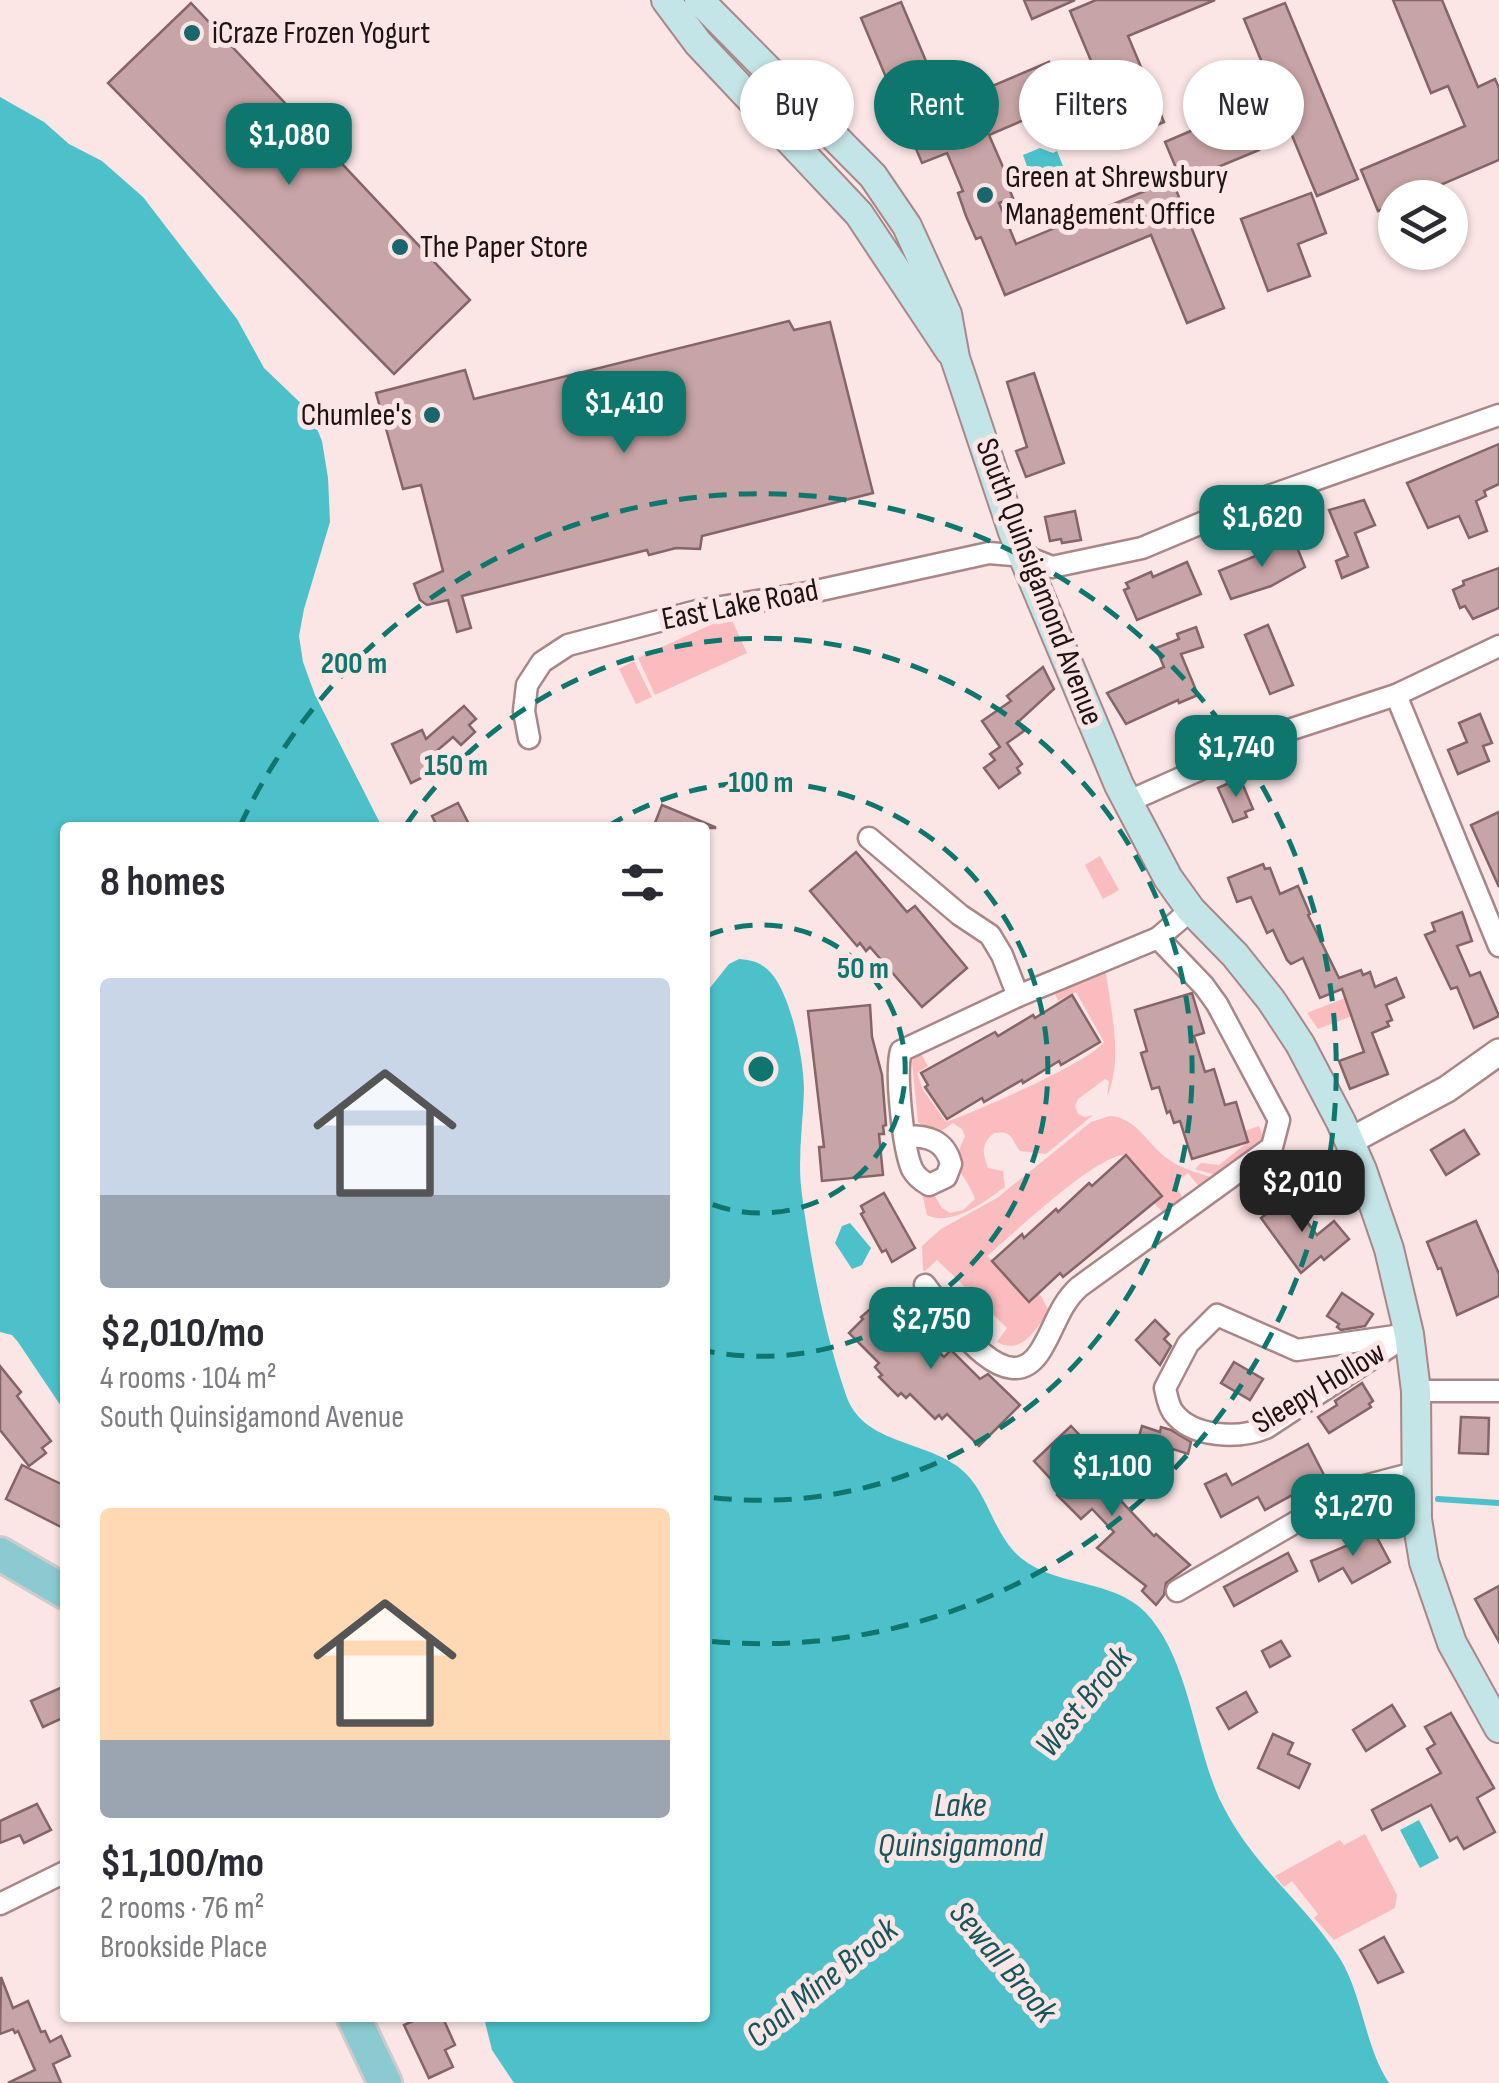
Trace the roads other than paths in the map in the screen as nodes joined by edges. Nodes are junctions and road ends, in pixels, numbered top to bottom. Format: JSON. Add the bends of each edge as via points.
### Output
{"nodes":[{"id":1,"x":666,"y":0,"type":"edge"},
{"id":2,"x":699,"y":0,"type":"edge"},
{"id":3,"x":955,"y":358,"type":"junction"},
{"id":4,"x":1499,"y":415,"type":"edge"},
{"id":5,"x":1024,"y":556,"type":"junction"},
{"id":6,"x":1499,"y":646,"type":"edge"},
{"id":7,"x":1396,"y":695,"type":"junction"},
{"id":8,"x":529,"y":738,"type":"dead end"},
{"id":9,"x":1128,"y":802,"type":"junction"},
{"id":10,"x":870,"y":838,"type":"dead end"},
{"id":11,"x":1191,"y":910,"type":"junction"},
{"id":12,"x":1158,"y":938,"type":"junction"},
{"id":13,"x":1499,"y":946,"type":"edge"},
{"id":14,"x":1018,"y":996,"type":"junction"},
{"id":15,"x":1499,"y":1052,"type":"edge"},
{"id":16,"x":906,"y":1136,"type":"dead end"},
{"id":17,"x":1350,"y":1141,"type":"junction"},
{"id":18,"x":925,"y":1286,"type":"dead end"},
{"id":19,"x":1409,"y":1334,"type":"junction"},
{"id":20,"x":1416,"y":1391,"type":"junction"},
{"id":21,"x":1499,"y":1391,"type":"edge"},
{"id":22,"x":1414,"y":1472,"type":"junction"},
{"id":23,"x":0,"y":1554,"type":"edge"},
{"id":24,"x":60,"y":1589,"type":"edge"},
{"id":25,"x":1177,"y":1591,"type":"dead end"},
{"id":26,"x":1499,"y":1728,"type":"edge"},
{"id":27,"x":60,"y":1874,"type":"edge"},
{"id":28,"x":0,"y":1904,"type":"edge"},
{"id":29,"x":356,"y":2022,"type":"edge"},
{"id":30,"x":385,"y":2083,"type":"edge"}],
"edges":[{"from":1,"to":3,"type":"main road","name":"South Quinsigamond Avenue","via":[[677,20],[859,214]]},
{"from":2,"to":3,"type":"main road","name":"South Quinsigamond Avenue","via":[[873,176],[933,278]]},
{"from":3,"to":5,"type":"main road","name":"South Quinsigamond Avenue"},
{"from":4,"to":5,"type":"street","name":"East Lake Road","via":[[1142,548],[1052,567]]},
{"from":5,"to":8,"type":"street","name":"East Lake Road","via":[[989,554],[924,565],[568,645],[542,662],[527,685]]},
{"from":5,"to":9,"type":"main road","name":"South Quinsigamond Avenue"},
{"from":6,"to":7,"type":"street"},
{"from":7,"to":9,"type":"street","via":[[1290,730]]},
{"from":7,"to":13,"type":"street"},
{"from":9,"to":11,"type":"main road","name":"South Quinsigamond Avenue"},
{"from":10,"to":14,"type":"street","via":[[990,935]]},
{"from":11,"to":12,"type":"street"},
{"from":11,"to":17,"type":"main road","name":"South Quinsigamond Avenue","via":[[1271,1000]]},
{"from":12,"to":14,"type":"street"},
{"from":12,"to":18,"type":"street","via":[[1210,995],[1258,1077],[1279,1120],[1272,1147],[1079,1287],[1038,1355],[1023,1366],[1010,1368],[982,1356]]},
{"from":14,"to":16,"type":"street","via":[[901,1051]]},
{"from":15,"to":17,"type":"street","via":[[1447,1089]]},
{"from":17,"to":19,"type":"main road","name":"South Quinsigamond Avenue","via":[[1389,1248]]},
{"from":19,"to":19,"type":"street","name":"Sleepy Hollow","via":[[1257,1432],[1208,1432],[1186,1423],[1173,1412],[1164,1388],[1188,1344],[1217,1315],[1298,1350]]},
{"from":19,"to":20,"type":"main road","name":"South Quinsigamond Avenue"},
{"from":20,"to":21,"type":"street"},
{"from":20,"to":22,"type":"main road","name":"South Quinsigamond Avenue"},
{"from":22,"to":25,"type":"street","via":[[1353,1489]]},
{"from":22,"to":26,"type":"main road","name":"South Quinsigamond Avenue","via":[[1420,1542],[1436,1602]]},
{"from":23,"to":24,"type":"main road"},
{"from":27,"to":28,"type":"street"},
{"from":29,"to":30,"type":"main road"}]}
